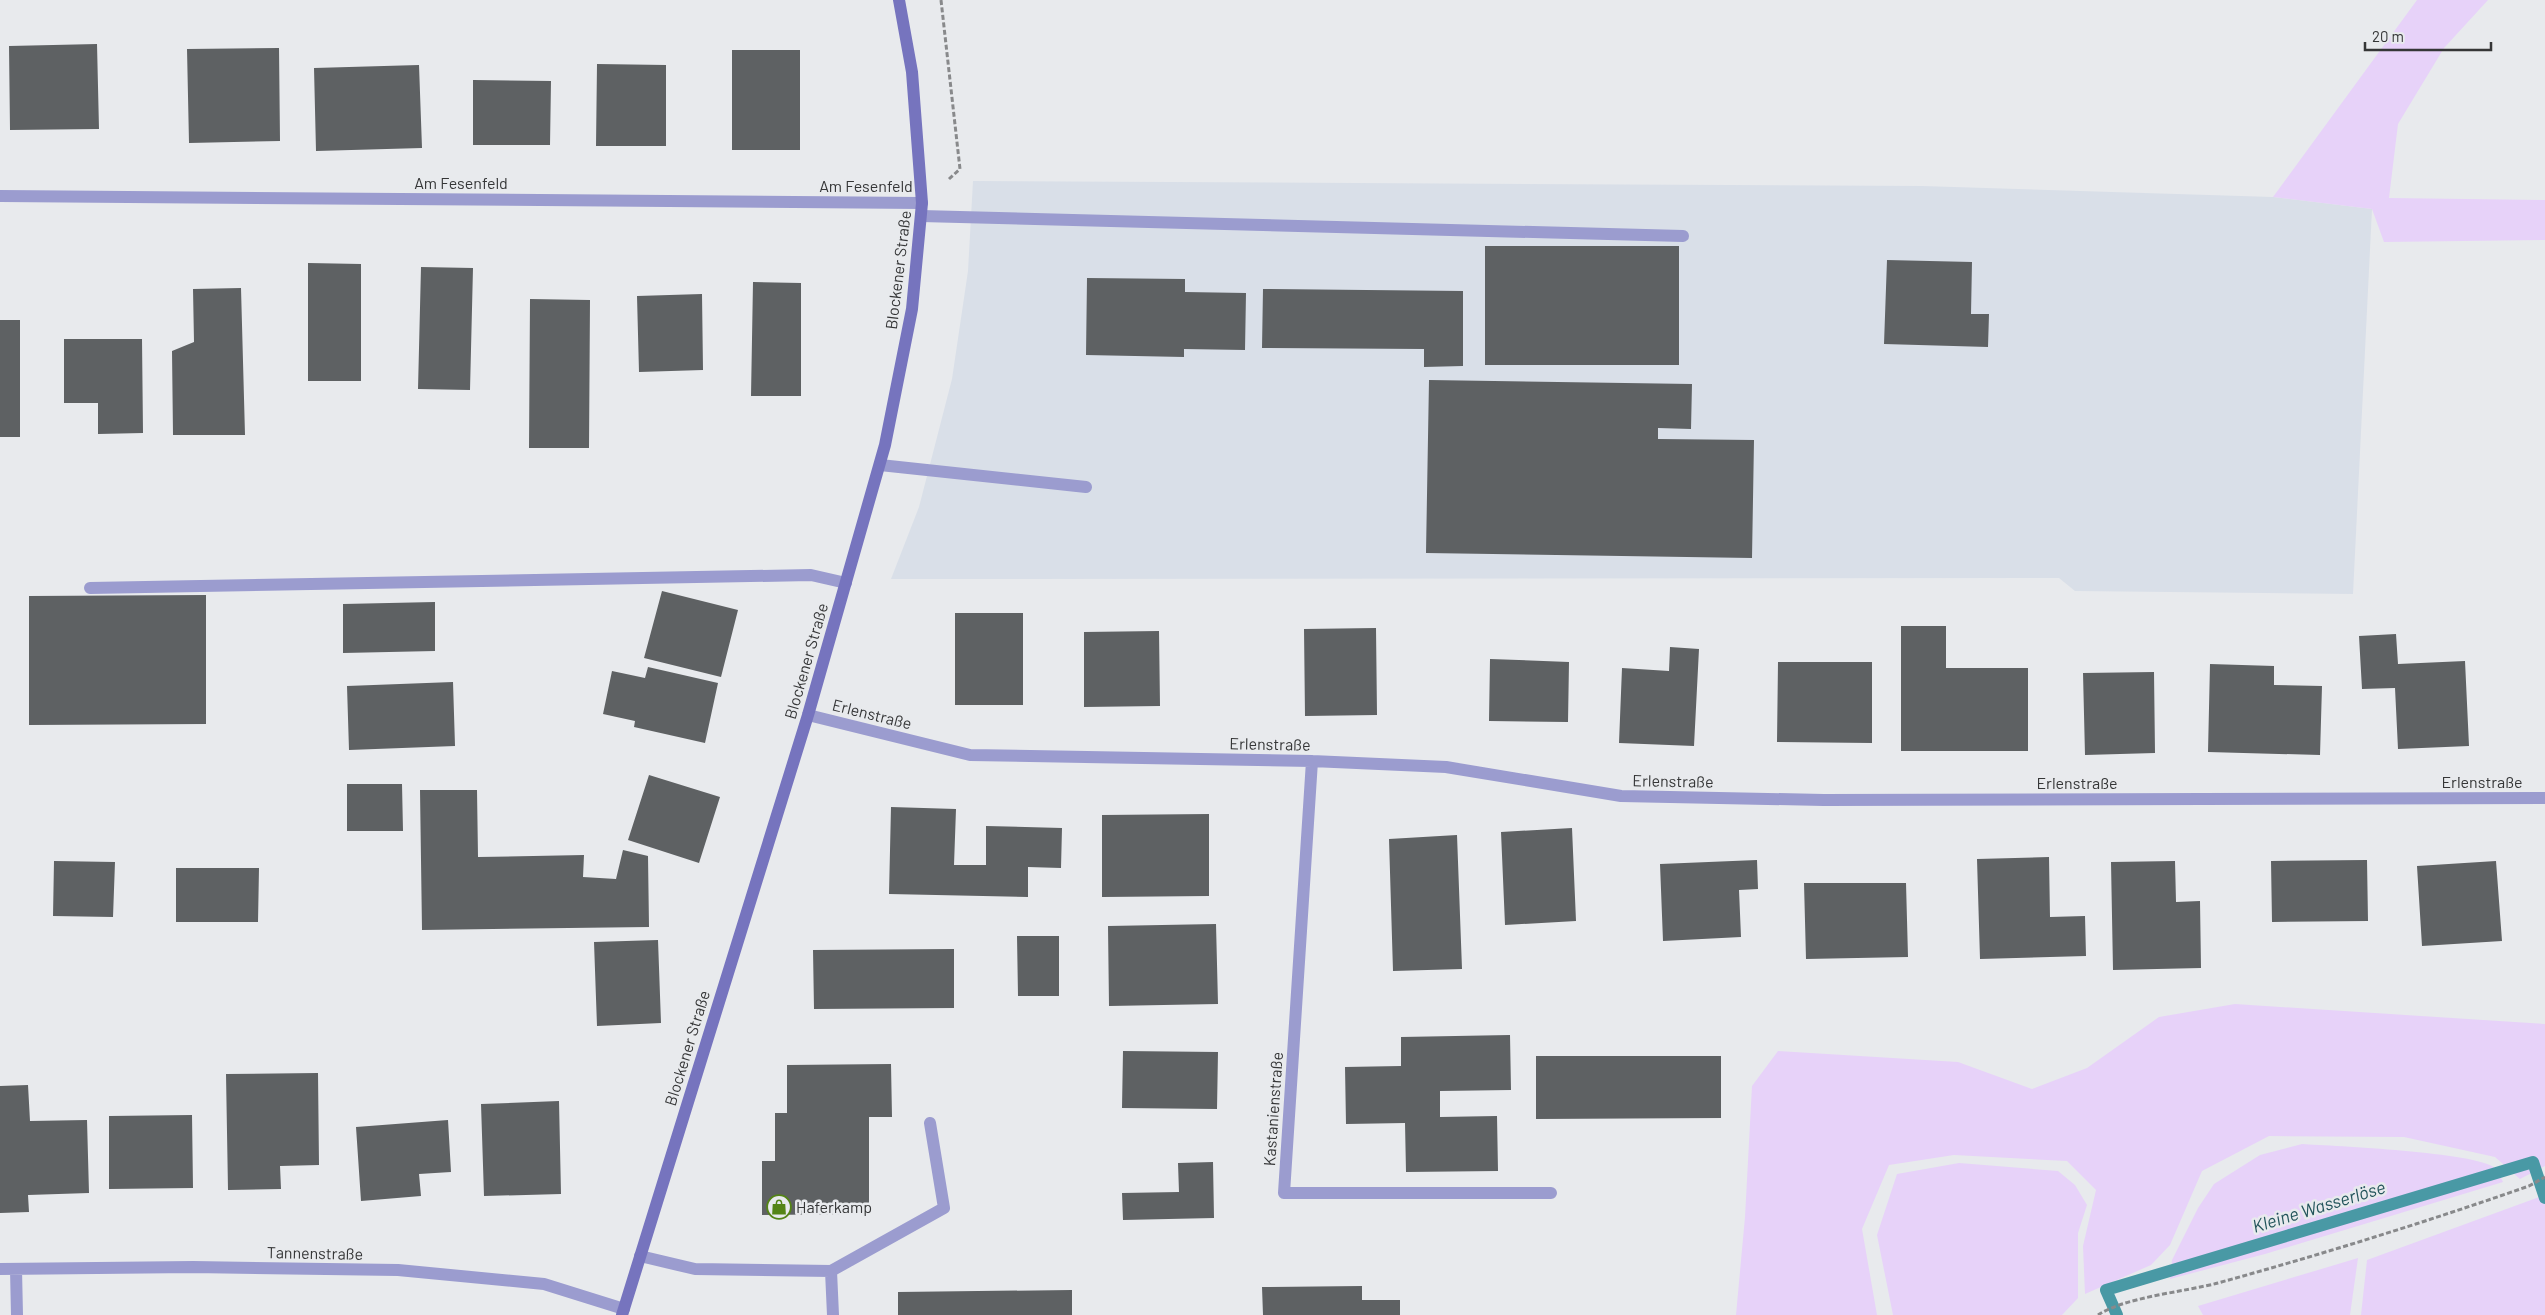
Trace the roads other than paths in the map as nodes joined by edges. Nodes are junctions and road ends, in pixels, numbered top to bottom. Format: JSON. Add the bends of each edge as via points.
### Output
{"nodes":[{"id":1,"x":899,"y":0,"type":"edge"},
{"id":2,"x":0,"y":196,"type":"edge"},
{"id":3,"x":922,"y":209,"type":"junction"},
{"id":4,"x":1683,"y":236,"type":"dead end"},
{"id":5,"x":880,"y":465,"type":"junction"},
{"id":6,"x":1086,"y":487,"type":"dead end"},
{"id":7,"x":846,"y":583,"type":"junction"},
{"id":8,"x":90,"y":588,"type":"dead end"},
{"id":9,"x":808,"y":715,"type":"junction"},
{"id":10,"x":1312,"y":761,"type":"junction"},
{"id":11,"x":2545,"y":798,"type":"edge"},
{"id":12,"x":930,"y":1123,"type":"dead end"},
{"id":13,"x":1550,"y":1193,"type":"dead end"},
{"id":14,"x":640,"y":1256,"type":"junction"},
{"id":15,"x":0,"y":1269,"type":"edge"},
{"id":16,"x":16,"y":1269,"type":"junction"},
{"id":17,"x":831,"y":1270,"type":"junction"},
{"id":18,"x":623,"y":1312,"type":"edge"},
{"id":19,"x":17,"y":1315,"type":"edge"},
{"id":20,"x":833,"y":1315,"type":"edge"}],
"edges":[{"from":1,"to":3,"type":"street","name":"Blockener Straße","via":[[912,72]]},
{"from":2,"to":3,"type":"street","name":"Am Fesenfeld"},
{"from":3,"to":4,"type":"street","name":"Am Fesenfeld"},
{"from":3,"to":5,"type":"street","name":"Blockener Straße","via":[[912,309]]},
{"from":5,"to":6,"type":"street"},
{"from":5,"to":7,"type":"street","name":"Blockener Straße"},
{"from":7,"to":8,"type":"street","via":[[811,575]]},
{"from":7,"to":9,"type":"street","name":"Blockener Straße"},
{"from":9,"to":10,"type":"street","name":"Erlenstraße","via":[[970,755]]},
{"from":9,"to":14,"type":"street","name":"Blockener Straße"},
{"from":10,"to":11,"type":"street","name":"Erlenstraße","via":[[1446,767],[1621,796],[1824,800]]},
{"from":10,"to":13,"type":"street","name":"Kastanienstraße","via":[[1284,1193]]},
{"from":12,"to":17,"type":"street","via":[[944,1208]]},
{"from":14,"to":17,"type":"street","via":[[695,1269]]},
{"from":14,"to":18,"type":"street","name":"Blockener Straße"},
{"from":15,"to":16,"type":"street","name":"Tannenstraße"},
{"from":16,"to":18,"type":"street","name":"Tannenstraße","via":[[398,1270],[544,1284]]},
{"from":16,"to":19,"type":"street"},
{"from":17,"to":20,"type":"street"}]}
